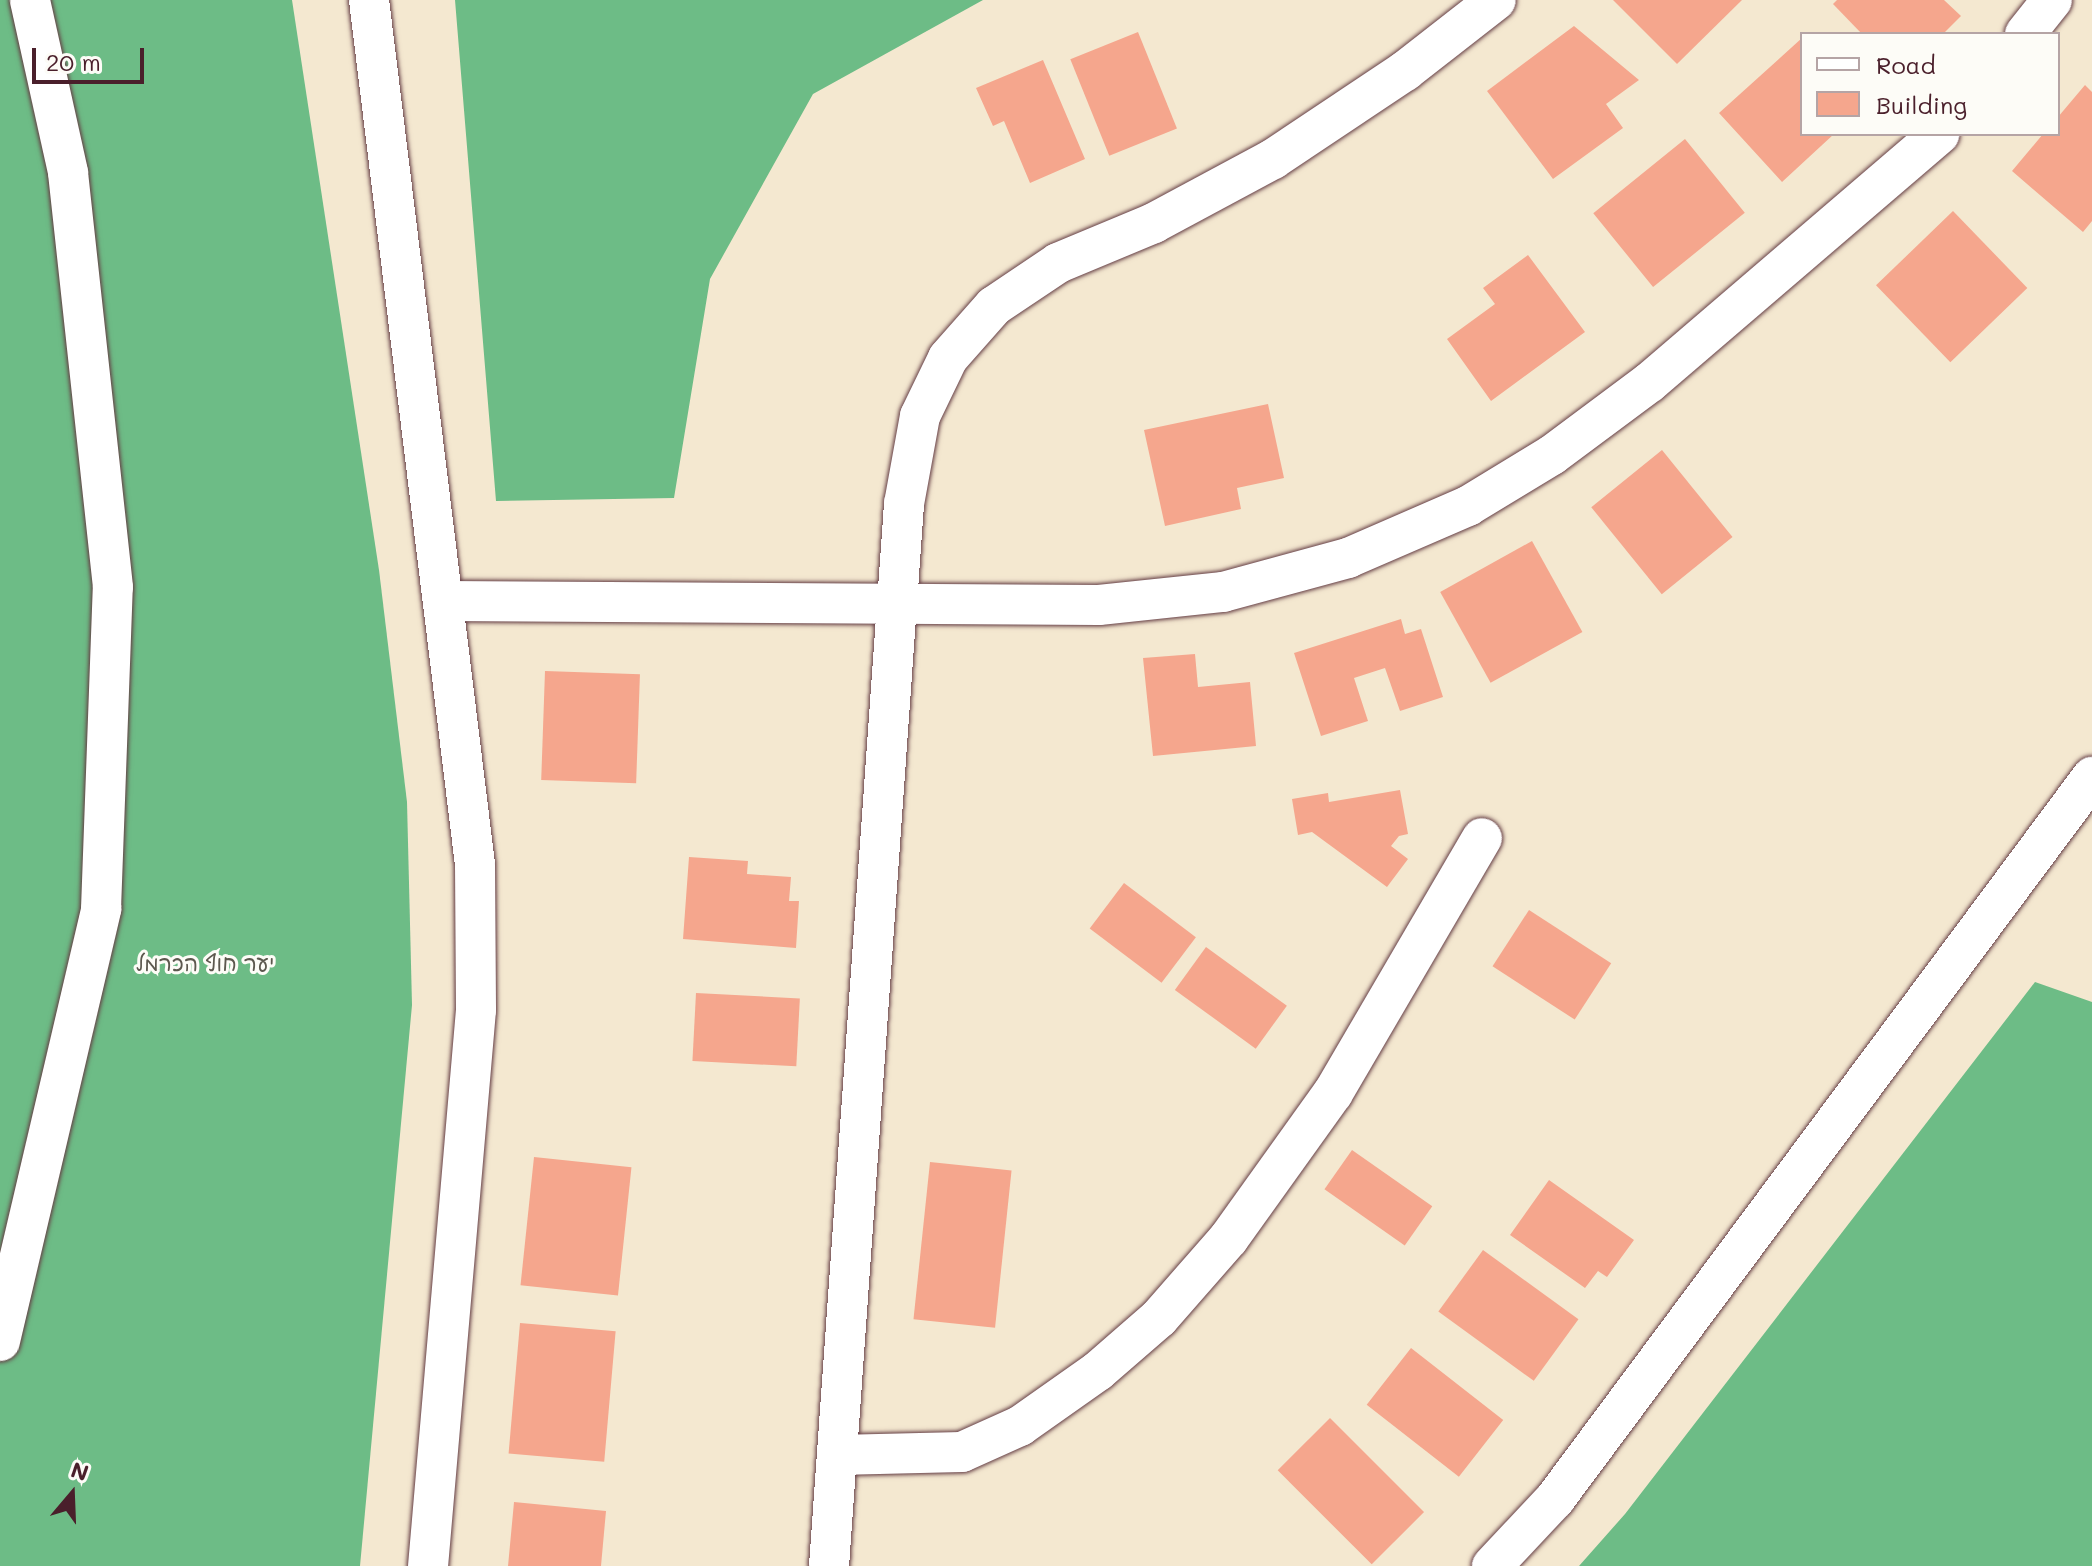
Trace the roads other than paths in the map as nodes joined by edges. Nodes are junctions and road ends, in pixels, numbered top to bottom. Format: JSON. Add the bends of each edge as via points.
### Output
{"nodes":[{"id":1,"x":30,"y":0,"type":"edge"},
{"id":2,"x":369,"y":0,"type":"edge"},
{"id":3,"x":1496,"y":0,"type":"edge"},
{"id":4,"x":2052,"y":0,"type":"edge"},
{"id":5,"x":2027,"y":32,"type":"edge"},
{"id":6,"x":1937,"y":136,"type":"edge"},
{"id":7,"x":444,"y":601,"type":"junction"},
{"id":8,"x":898,"y":607,"type":"junction"},
{"id":9,"x":2092,"y":777,"type":"edge"},
{"id":10,"x":1482,"y":838,"type":"dead end"},
{"id":11,"x":0,"y":1341,"type":"edge"},
{"id":12,"x":837,"y":1455,"type":"junction"},
{"id":13,"x":428,"y":1566,"type":"edge"},
{"id":14,"x":829,"y":1566,"type":"edge"},
{"id":15,"x":1492,"y":1566,"type":"edge"}],
"edges":[{"from":1,"to":11,"type":"street","via":[[68,172],[113,587],[101,909]]},
{"from":2,"to":7,"type":"street"},
{"from":3,"to":8,"type":"street","via":[[1405,71],[1273,159],[1154,223],[1058,263],[994,306],[948,358],[920,416],[904,504]]},
{"from":4,"to":5,"type":"street"},
{"from":6,"to":8,"type":"street","via":[[1650,382],[1552,455],[1468,506],[1348,558],[1223,592],[1099,605]]},
{"from":7,"to":8,"type":"street"},
{"from":7,"to":13,"type":"street","via":[[475,865],[476,1010]]},
{"from":8,"to":12,"type":"street"},
{"from":9,"to":15,"type":"street","via":[[1564,1487]]},
{"from":10,"to":12,"type":"street","via":[[1333,1093],[1229,1238],[1159,1318],[1098,1371],[1020,1426],[962,1452]]},
{"from":12,"to":14,"type":"street"}]}
